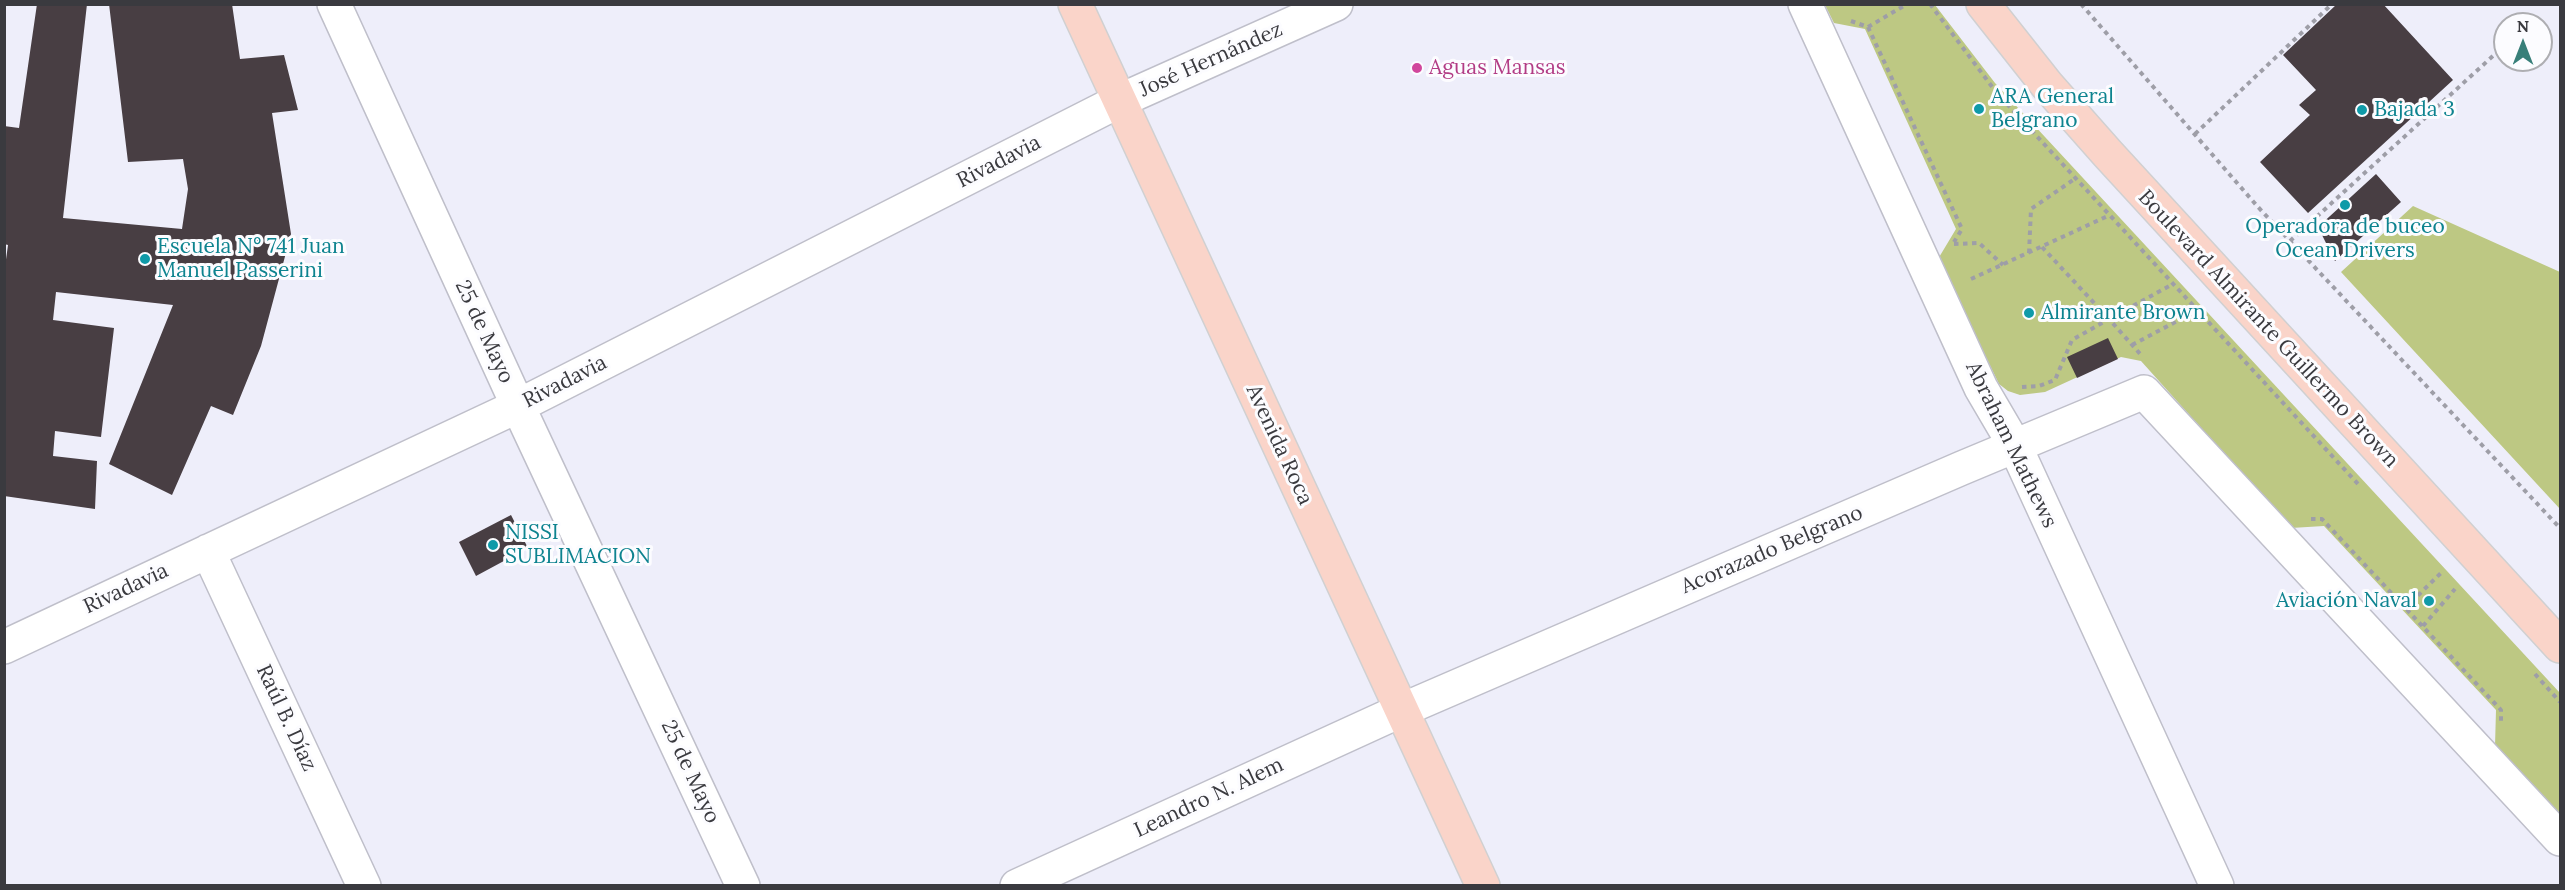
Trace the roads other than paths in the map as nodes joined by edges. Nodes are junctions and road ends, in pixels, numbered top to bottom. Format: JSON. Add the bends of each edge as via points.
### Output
{"nodes":[{"id":1,"x":334,"y":4,"type":"edge"},
{"id":2,"x":1075,"y":4,"type":"edge"},
{"id":3,"x":1336,"y":4,"type":"edge"},
{"id":4,"x":1805,"y":4,"type":"edge"},
{"id":5,"x":1983,"y":4,"type":"edge"},
{"id":6,"x":1119,"y":101,"type":"junction"},
{"id":7,"x":518,"y":406,"type":"junction"},
{"id":8,"x":2015,"y":446,"type":"junction"},
{"id":9,"x":208,"y":551,"type":"junction"},
{"id":10,"x":2560,"y":646,"type":"edge"},
{"id":11,"x":4,"y":647,"type":"edge"},
{"id":12,"x":1402,"y":710,"type":"junction"},
{"id":13,"x":2560,"y":839,"type":"edge"},
{"id":14,"x":364,"y":885,"type":"edge"},
{"id":15,"x":743,"y":885,"type":"edge"},
{"id":16,"x":1017,"y":885,"type":"edge"},
{"id":17,"x":1483,"y":885,"type":"edge"},
{"id":18,"x":2217,"y":885,"type":"edge"}],
"edges":[{"from":1,"to":7,"type":"street","name":"25 de Mayo"},
{"from":2,"to":6,"type":"main road","name":"Avenida Roca"},
{"from":3,"to":6,"type":"street","name":"José Hernández"},
{"from":4,"to":8,"type":"street","name":"Abraham Mathews","via":[[1981,388]]},
{"from":5,"to":10,"type":"main road","name":"Boulevard Almirante Guillermo Brown","via":[[2122,171]]},
{"from":6,"to":7,"type":"street","name":"Rivadavia"},
{"from":6,"to":12,"type":"main road","name":"Avenida Roca"},
{"from":7,"to":9,"type":"street","name":"Rivadavia"},
{"from":7,"to":15,"type":"street","name":"25 de Mayo"},
{"from":8,"to":12,"type":"street","name":"Acorazado Belgrano"},
{"from":8,"to":13,"type":"street","name":"Acorazado Belgrano","via":[[2144,392]]},
{"from":8,"to":18,"type":"street","name":"Abraham Mathews"},
{"from":9,"to":11,"type":"street","name":"Rivadavia"},
{"from":9,"to":14,"type":"street","name":"Raúl B. Díaz"},
{"from":12,"to":16,"type":"street","name":"Leandro N. Alem"},
{"from":12,"to":17,"type":"main road","name":"Avenida Roca"}]}
